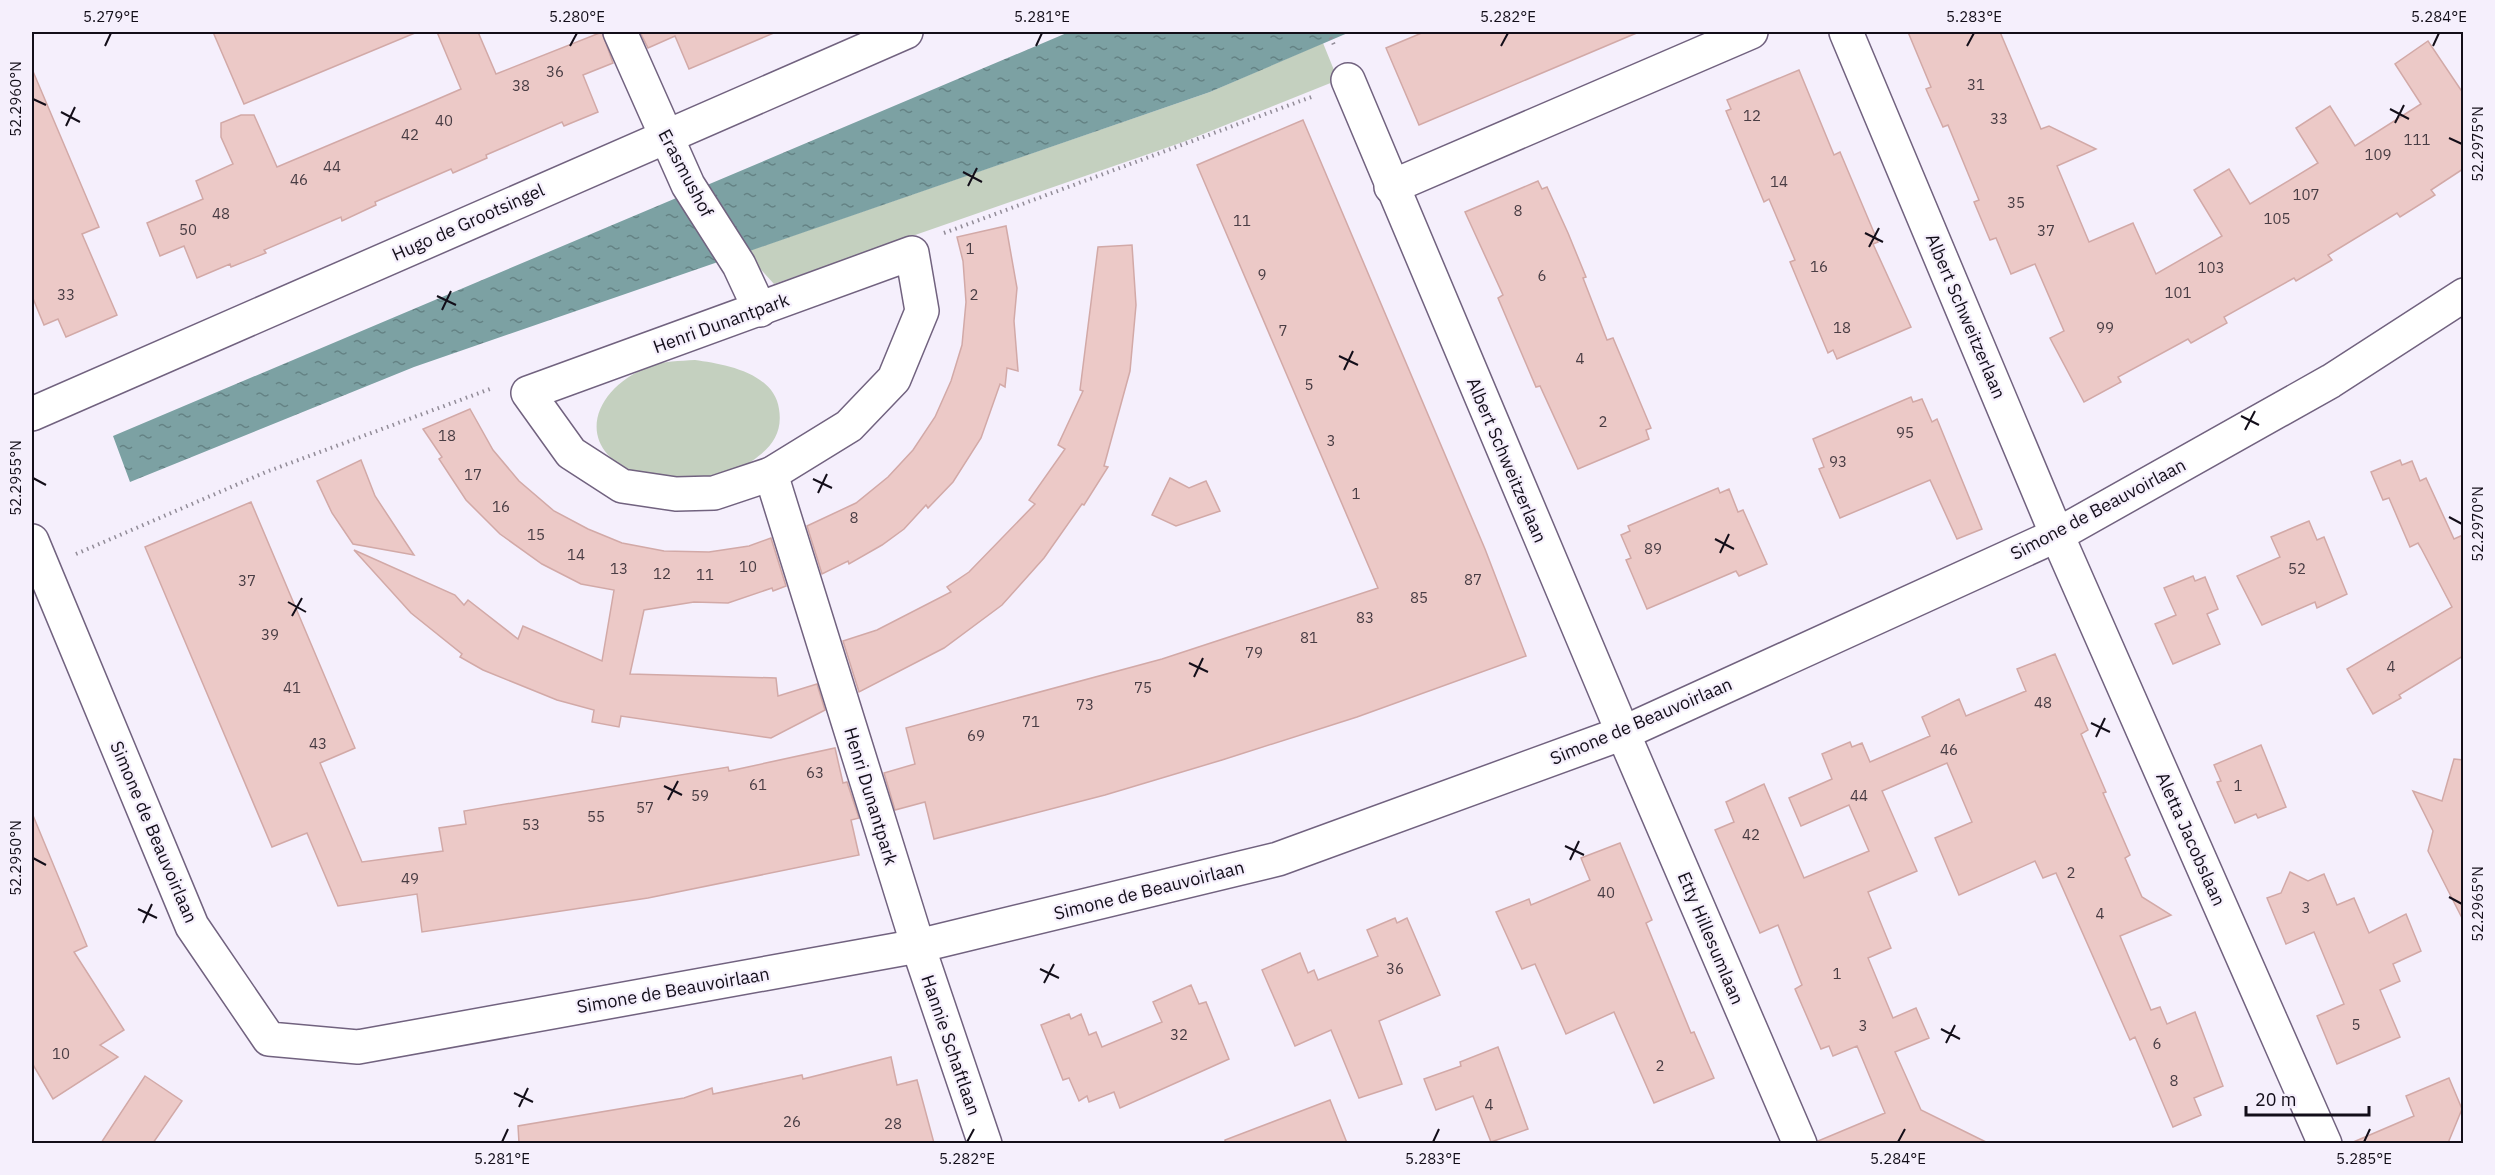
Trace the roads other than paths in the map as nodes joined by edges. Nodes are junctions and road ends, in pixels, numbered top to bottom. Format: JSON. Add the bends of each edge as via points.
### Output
{"nodes":[{"id":1,"x":620,"y":32,"type":"edge"},
{"id":2,"x":906,"y":32,"type":"edge"},
{"id":3,"x":1751,"y":32,"type":"edge"},
{"id":4,"x":1846,"y":32,"type":"edge"},
{"id":5,"x":1348,"y":80,"type":"road end"},
{"id":6,"x":664,"y":135,"type":"junction"},
{"id":7,"x":1391,"y":187,"type":"junction"},
{"id":8,"x":2463,"y":295,"type":"edge"},
{"id":9,"x":760,"y":310,"type":"junction"},
{"id":10,"x":32,"y":414,"type":"edge"},
{"id":11,"x":771,"y":474,"type":"junction"},
{"id":12,"x":2057,"y":535,"type":"junction"},
{"id":13,"x":37,"y":555,"type":"edge"},
{"id":14,"x":1623,"y":733,"type":"junction"},
{"id":15,"x":918,"y":946,"type":"junction"},
{"id":16,"x":985,"y":1143,"type":"edge"},
{"id":17,"x":1800,"y":1143,"type":"edge"},
{"id":18,"x":2325,"y":1143,"type":"edge"}],
"edges":[{"from":1,"to":6,"type":"street","name":"Erasmushof"},
{"from":2,"to":6,"type":"street","name":"Hugo de Grootsingel"},
{"from":3,"to":7,"type":"street"},
{"from":4,"to":12,"type":"street","name":"Albert Schweitzerlaan"},
{"from":5,"to":7,"type":"street","name":"Albert Schweitzerlaan"},
{"from":6,"to":9,"type":"street","name":"Erasmushof","via":[[688,185],[740,265]]},
{"from":6,"to":10,"type":"street","name":"Hugo de Grootsingel"},
{"from":7,"to":14,"type":"street","name":"Albert Schweitzerlaan"},
{"from":8,"to":12,"type":"street","name":"Simone de Beauvoirlaan","via":[[2331,381]]},
{"from":9,"to":11,"type":"street","name":"Henri Dunantpark","via":[[912,253],[922,311],[894,379],[849,426]]},
{"from":9,"to":11,"type":"street","name":"Henri Dunantpark","via":[[528,393],[571,453],[622,486],[676,494],[714,493]]},
{"from":11,"to":15,"type":"street","name":"Henri Dunantpark"},
{"from":12,"to":14,"type":"street","name":"Simone de Beauvoirlaan"},
{"from":12,"to":18,"type":"street","name":"Aletta Jacobslaan"},
{"from":13,"to":15,"type":"street","name":"Simone de Beauvoirlaan","via":[[192,926],[269,1039],[358,1047]]},
{"from":14,"to":15,"type":"street","name":"Simone de Beauvoirlaan","via":[[1278,859]]},
{"from":14,"to":17,"type":"street","name":"Etty Hillesumlaan"},
{"from":15,"to":16,"type":"street","name":"Hannie Schaftlaan"}]}
